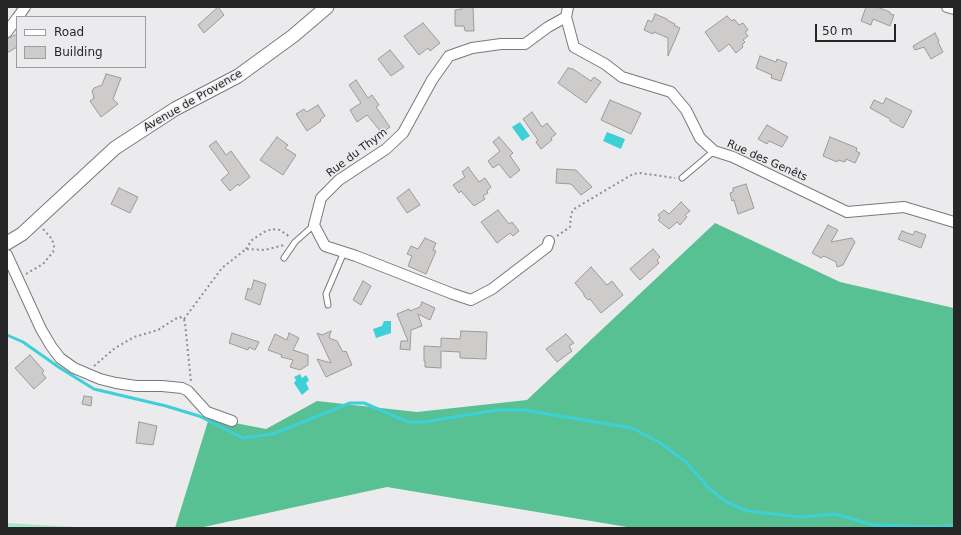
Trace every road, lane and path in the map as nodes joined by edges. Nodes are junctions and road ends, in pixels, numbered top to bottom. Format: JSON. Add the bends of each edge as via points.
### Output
{"nodes":[{"id":1,"x":25,"y":7,"type":"edge"},
{"id":2,"x":327,"y":7,"type":"edge"},
{"id":3,"x":947,"y":7,"type":"edge"},
{"id":4,"x":954,"y":10,"type":"edge"},
{"id":5,"x":567,"y":12,"type":"edge"},
{"id":6,"x":18,"y":16,"type":"edge"},
{"id":7,"x":16,"y":18,"type":"edge"},
{"id":8,"x":7,"y":32,"type":"edge"},
{"id":9,"x":714,"y":151,"type":"junction"},
{"id":10,"x":682,"y":178,"type":"joint"},
{"id":11,"x":954,"y":222,"type":"edge"},
{"id":12,"x":314,"y":225,"type":"junction"},
{"id":13,"x":52,"y":239,"type":"dead end"},
{"id":14,"x":548,"y":241,"type":"joint"},
{"id":15,"x":295,"y":242,"type":"junction"},
{"id":16,"x":7,"y":243,"type":"edge"},
{"id":17,"x":246,"y":249,"type":"junction"},
{"id":18,"x":344,"y":252,"type":"junction"},
{"id":19,"x":7,"y":255,"type":"edge"},
{"id":20,"x":284,"y":258,"type":"dead end"},
{"id":21,"x":18,"y":277,"type":"junction"},
{"id":22,"x":328,"y":305,"type":"dead end"},
{"id":23,"x":184,"y":319,"type":"junction"},
{"id":24,"x":86,"y":374,"type":"junction"},
{"id":25,"x":188,"y":391,"type":"junction"},
{"id":26,"x":232,"y":421,"type":"dead end"}],
"edges":[{"from":1,"to":6,"type":"street"},
{"from":2,"to":16,"type":"street","name":"Avenue de Provence","via":[[293,36],[238,76],[175,109],[115,148],[22,234]]},
{"from":3,"to":4,"type":"street"},
{"from":5,"to":9,"type":"street","name":"Rue des Genêts","via":[[574,47],[605,64],[622,77],[670,92],[686,110],[700,138]]},
{"from":5,"to":12,"type":"street","name":"Rue du Thym","via":[[525,44],[479,47],[449,56],[432,80],[402,133],[386,149],[339,180],[321,198]]},
{"from":7,"to":8,"type":"street"},
{"from":9,"to":10,"type":"lane"},
{"from":9,"to":11,"type":"street","name":"Rue des Genêts","via":[[733,157],[847,212],[904,207]]},
{"from":10,"to":14,"type":"path","via":[[633,174],[574,209],[570,227]]},
{"from":12,"to":15,"type":"lane"},
{"from":12,"to":18,"type":"street","via":[[325,246]]},
{"from":13,"to":21,"type":"path","via":[[53,252],[43,264]]},
{"from":14,"to":18,"type":"street","via":[[547,247],[492,289],[472,300]]},
{"from":15,"to":17,"type":"path","via":[[265,250]]},
{"from":15,"to":17,"type":"path","via":[[286,233],[272,229],[252,240]]},
{"from":15,"to":20,"type":"lane"},
{"from":17,"to":23,"type":"path","via":[[222,268]]},
{"from":18,"to":22,"type":"lane","via":[[326,294]]},
{"from":19,"to":21,"type":"street"},
{"from":21,"to":24,"type":"street","via":[[41,330],[51,346],[60,358]]},
{"from":23,"to":24,"type":"path","via":[[180,317],[158,330],[134,337],[115,348]]},
{"from":23,"to":25,"type":"path","via":[[191,384]]},
{"from":24,"to":25,"type":"street","via":[[116,383],[182,388]]},
{"from":25,"to":26,"type":"street","via":[[206,412]]}]}
